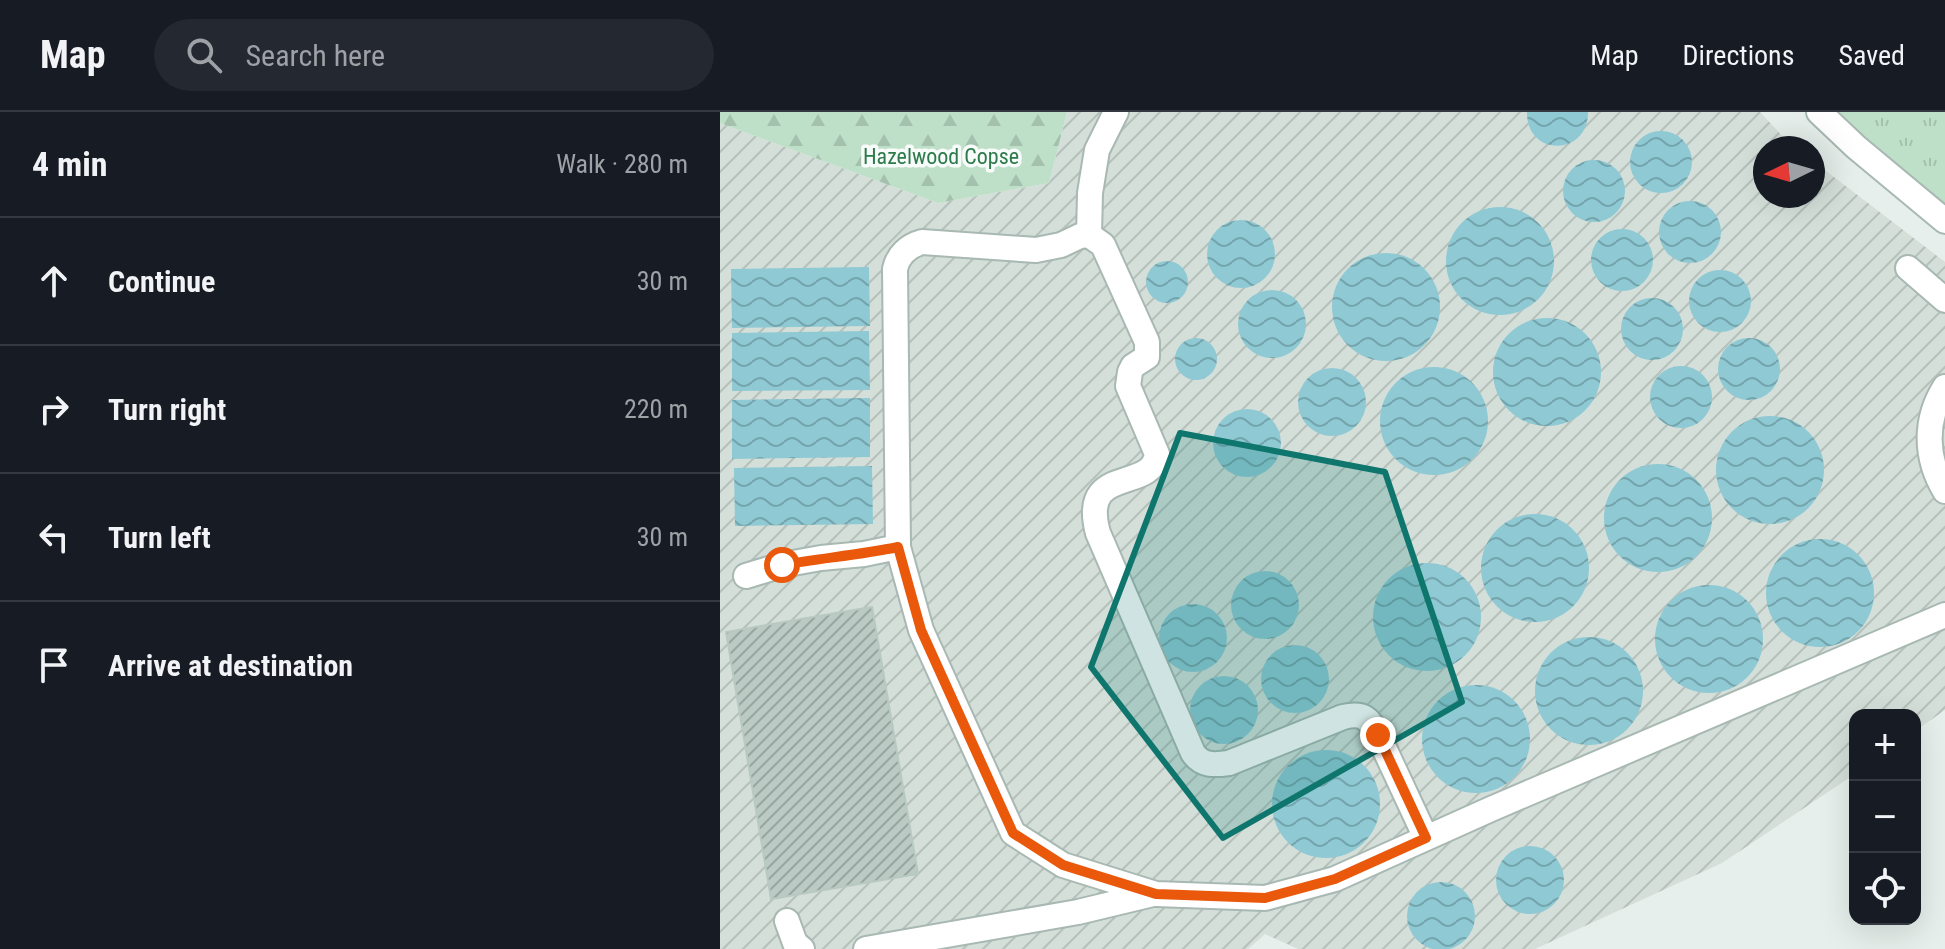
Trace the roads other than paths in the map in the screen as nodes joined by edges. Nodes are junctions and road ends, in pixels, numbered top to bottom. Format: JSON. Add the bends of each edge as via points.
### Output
{"nodes":[{"id":1,"x":1116,"y":112,"type":"edge"},
{"id":2,"x":1819,"y":112,"type":"edge"},
{"id":3,"x":1945,"y":221,"type":"edge"},
{"id":4,"x":1089,"y":235,"type":"junction"},
{"id":5,"x":1908,"y":268,"type":"dead end"},
{"id":6,"x":1945,"y":300,"type":"edge"},
{"id":7,"x":1945,"y":387,"type":"edge"},
{"id":8,"x":1945,"y":491,"type":"edge"},
{"id":9,"x":898,"y":547,"type":"junction"},
{"id":10,"x":746,"y":576,"type":"dead end"},
{"id":11,"x":1945,"y":615,"type":"edge"},
{"id":12,"x":1426,"y":838,"type":"junction"},
{"id":13,"x":1156,"y":894,"type":"junction"},
{"id":14,"x":787,"y":921,"type":"dead end"},
{"id":15,"x":802,"y":949,"type":"edge"},
{"id":16,"x":866,"y":949,"type":"edge"}],
"edges":[{"from":1,"to":4,"type":"lane","via":[[1097,150]]},
{"from":2,"to":3,"type":"lane"},
{"from":4,"to":9,"type":"lane","via":[[1036,250],[922,242],[903,252],[897,262]]},
{"from":4,"to":12,"type":"lane","via":[[1103,245],[1147,342],[1147,357],[1133,366],[1128,386],[1157,454],[1147,471],[1098,495],[1095,522],[1193,753],[1208,764],[1229,763],[1343,717],[1362,716],[1378,735]]},
{"from":5,"to":6,"type":"lane"},
{"from":7,"to":8,"type":"lane","via":[[1929,429],[1935,475]]},
{"from":9,"to":10,"type":"lane","via":[[782,565]]},
{"from":9,"to":13,"type":"lane","via":[[921,630],[1013,833],[1063,865]]},
{"from":11,"to":12,"type":"lane"},
{"from":12,"to":13,"type":"lane","via":[[1335,879],[1265,898]]},
{"from":13,"to":16,"type":"lane"},
{"from":14,"to":15,"type":"lane"}]}
